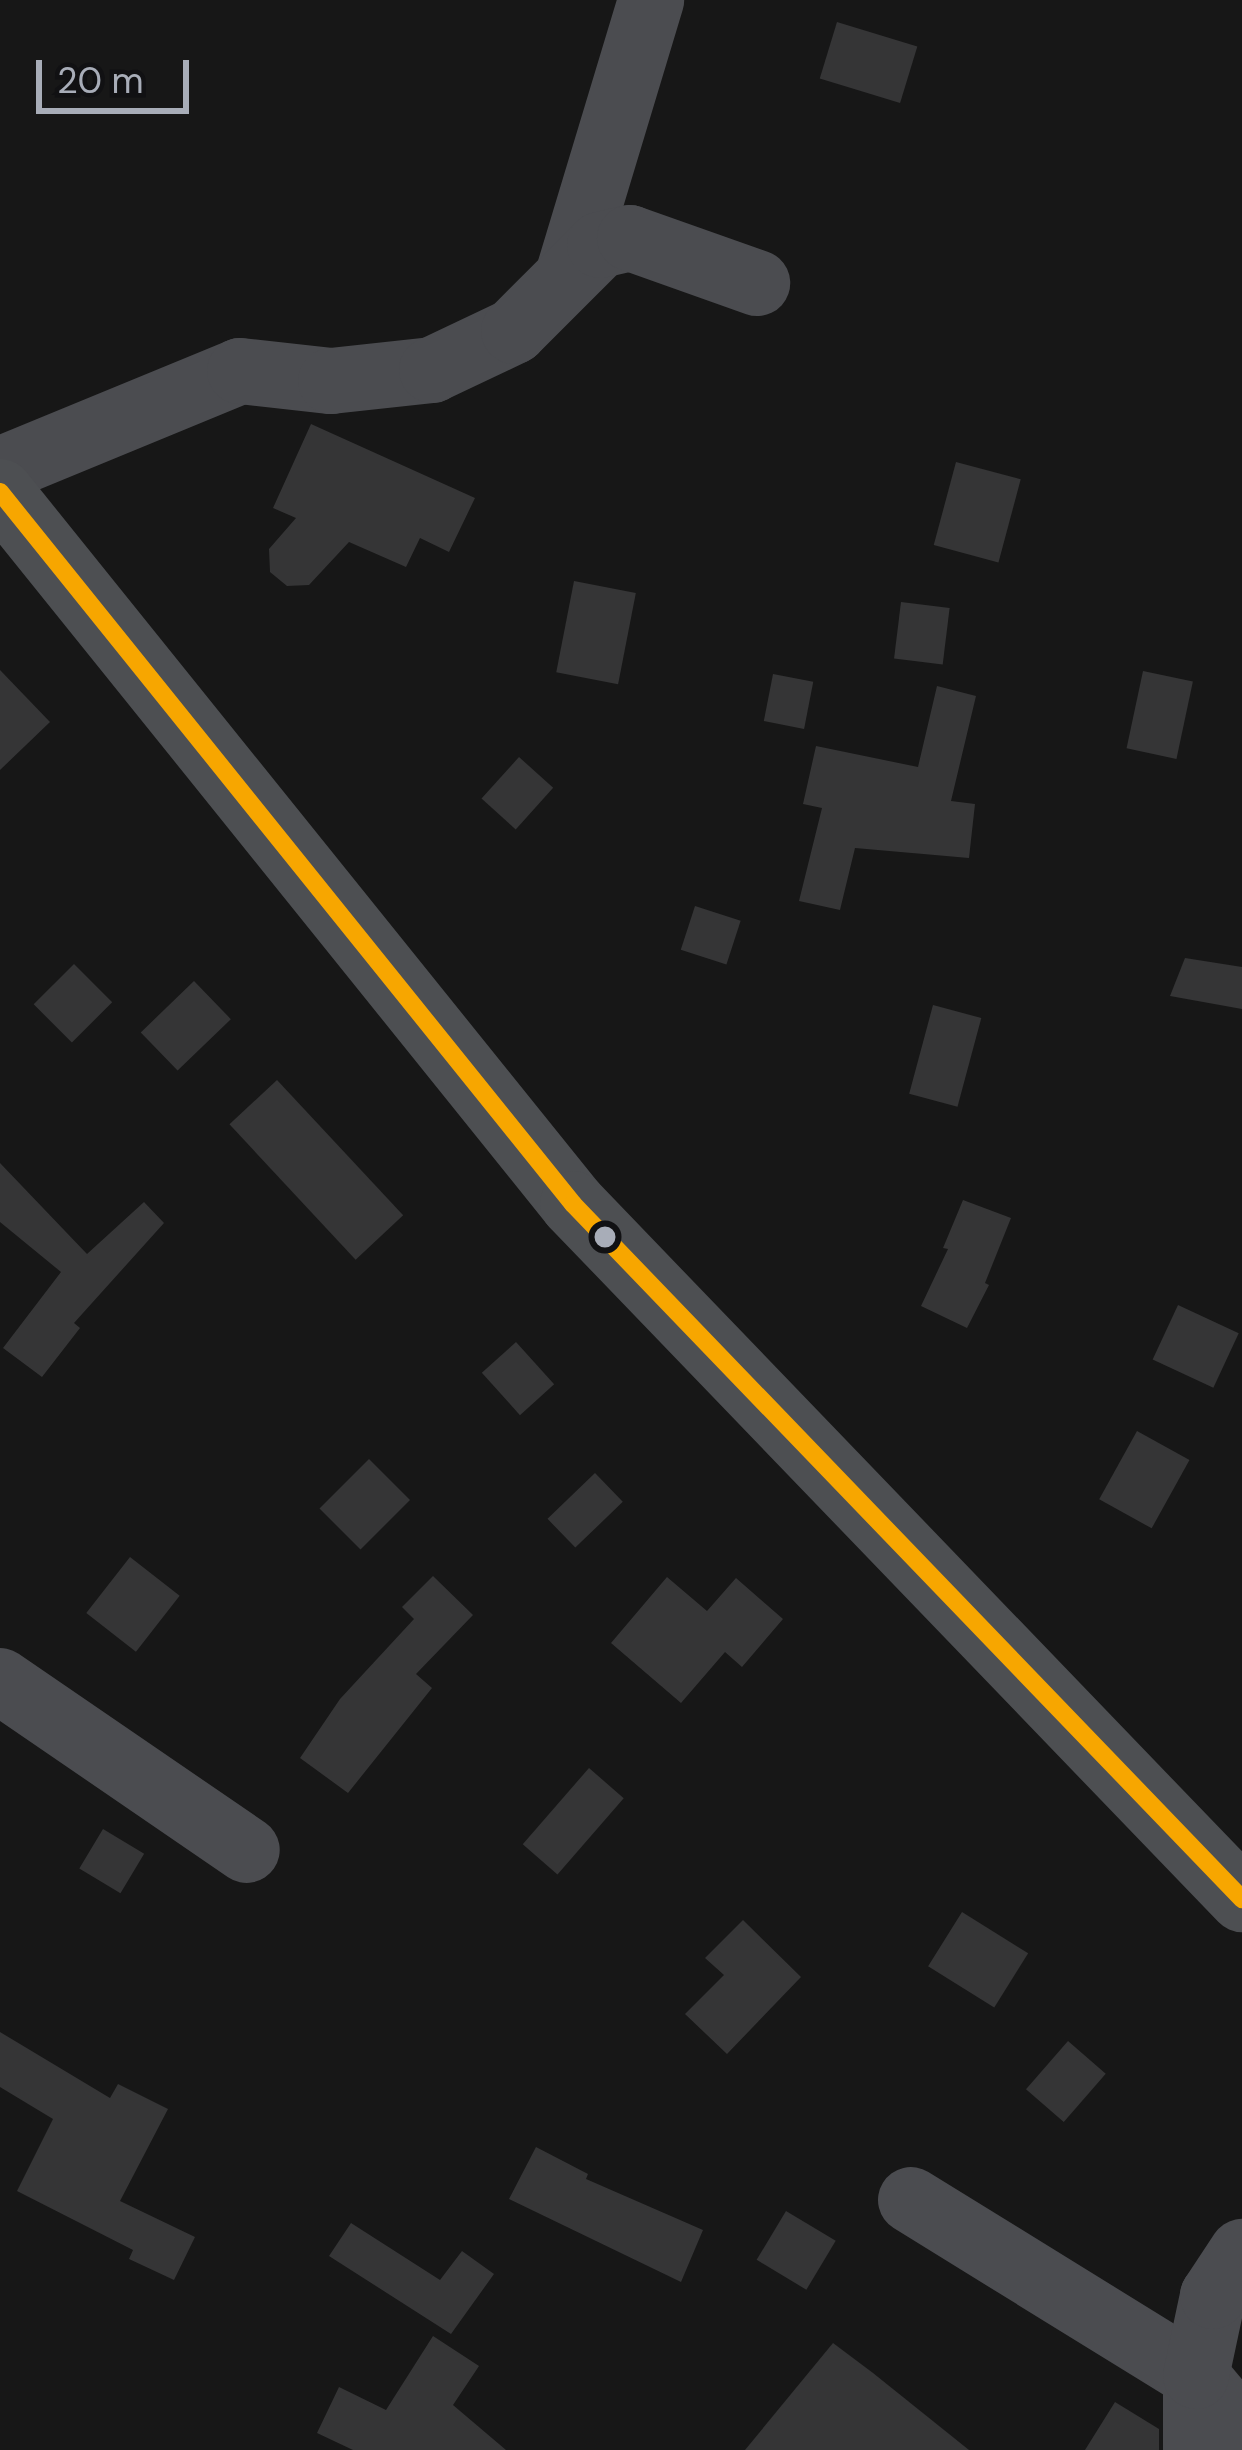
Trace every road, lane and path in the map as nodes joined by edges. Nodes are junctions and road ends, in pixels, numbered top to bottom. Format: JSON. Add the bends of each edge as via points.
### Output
{"nodes":[{"id":1,"x":651,"y":0,"type":"edge"},
{"id":2,"x":570,"y":269,"type":"junction"},
{"id":3,"x":757,"y":283,"type":"dead end"},
{"id":4,"x":0,"y":470,"type":"edge"},
{"id":5,"x":0,"y":492,"type":"edge"},
{"id":6,"x":0,"y":1681,"type":"edge"},
{"id":7,"x":248,"y":1850,"type":"dead end"},
{"id":8,"x":1242,"y":1899,"type":"edge"},
{"id":9,"x":911,"y":2200,"type":"dead end"},
{"id":10,"x":1242,"y":2252,"type":"edge"},
{"id":11,"x":1196,"y":2376,"type":"junction"},
{"id":12,"x":1242,"y":2430,"type":"edge"},
{"id":13,"x":1196,"y":2450,"type":"edge"}],
"edges":[{"from":1,"to":2,"type":"street"},
{"from":2,"to":3,"type":"street","via":[[599,245],[630,238]]},
{"from":2,"to":4,"type":"street","via":[[514,331],[432,370],[332,381],[240,371]]},
{"from":5,"to":8,"type":"main road","via":[[573,1204]]},
{"from":6,"to":7,"type":"street"},
{"from":9,"to":11,"type":"street"},
{"from":10,"to":11,"type":"street","via":[[1213,2296]]},
{"from":11,"to":12,"type":"street"},
{"from":11,"to":13,"type":"street"}]}
